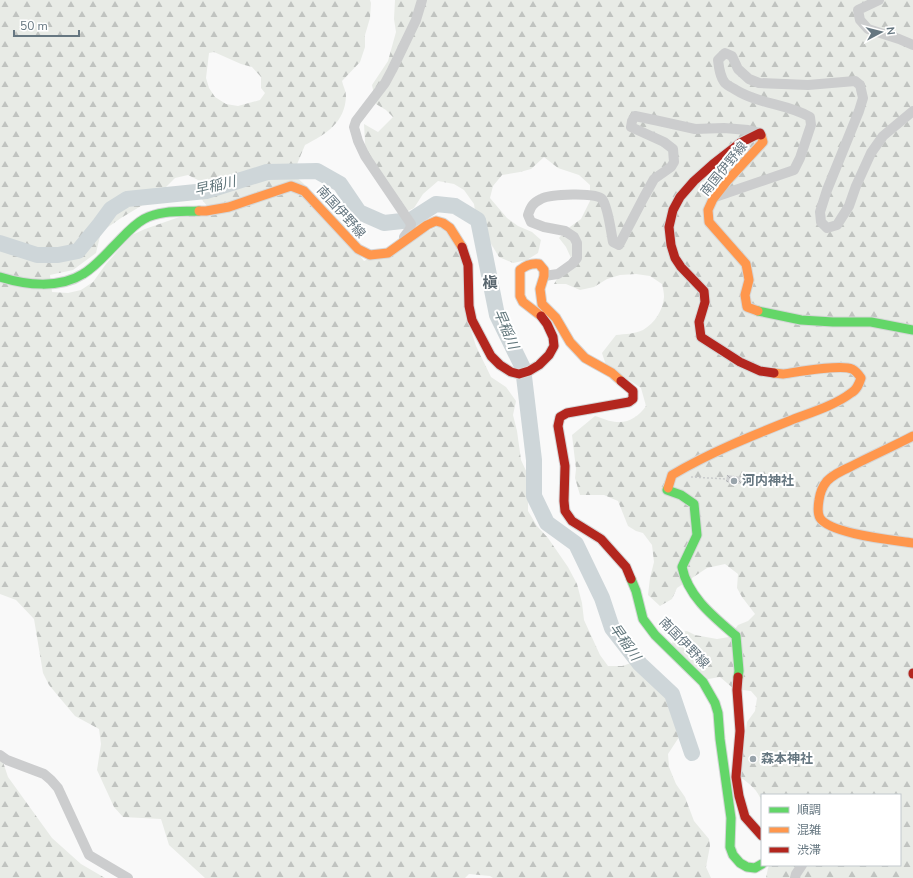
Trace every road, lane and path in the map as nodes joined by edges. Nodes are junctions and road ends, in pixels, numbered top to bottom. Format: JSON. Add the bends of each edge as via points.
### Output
{"nodes":[{"id":1,"x":422,"y":0,"type":"edge"},
{"id":2,"x":879,"y":0,"type":"edge"},
{"id":3,"x":913,"y":45,"type":"edge"},
{"id":4,"x":913,"y":111,"type":"edge"},
{"id":5,"x":760,"y":133,"type":"junction"},
{"id":6,"x":715,"y":197,"type":"junction"},
{"id":7,"x":397,"y":247,"type":"junction"},
{"id":8,"x":544,"y":276,"type":"junction"},
{"id":9,"x":0,"y":277,"type":"edge"},
{"id":10,"x":913,"y":330,"type":"edge"},
{"id":11,"x":913,"y":436,"type":"edge"},
{"id":12,"x":687,"y":477,"type":"dead end"},
{"id":13,"x":727,"y":479,"type":"dead end"},
{"id":14,"x":913,"y":543,"type":"edge"},
{"id":15,"x":0,"y":755,"type":"edge"},
{"id":16,"x":761,"y":835,"type":"edge"},
{"id":17,"x":761,"y":865,"type":"edge"},
{"id":18,"x":801,"y":866,"type":"edge"},
{"id":19,"x":128,"y":878,"type":"edge"},
{"id":20,"x":795,"y":878,"type":"edge"}],
"edges":[{"from":1,"to":7,"type":"street","via":[[416,20],[392,70],[354,127],[365,156],[411,224]]},
{"from":2,"to":3,"type":"street","via":[[858,10],[860,20],[868,29]]},
{"from":4,"to":6,"type":"street","via":[[883,136],[871,153],[843,217],[837,225],[827,228],[821,222],[820,212],[859,112],[863,98],[860,85],[855,81],[808,85],[759,83],[749,80],[738,68],[732,56],[725,53],[718,60],[726,84],[749,96],[802,113],[810,117],[811,125],[794,170]]},
{"from":5,"to":6,"type":"main road","name":"南国伊野線","via":[[763,142]]},
{"from":5,"to":8,"type":"street","via":[[724,128],[695,129],[634,116],[631,127],[674,149],[674,162],[654,179],[620,245],[613,242],[602,198],[551,196],[542,198],[532,205],[528,215],[531,222],[565,231],[574,237],[577,243],[577,258],[572,264],[558,274]]},
{"from":5,"to":16,"type":"main road","name":"南国伊野線","via":[[740,143],[713,164],[680,197],[673,210],[669,228],[675,258],[704,291],[705,302],[699,322],[701,337],[740,362],[760,371],[783,374],[841,367],[856,371],[860,378],[857,388],[850,395],[826,407],[745,438],[687,466],[672,475],[667,490],[681,495],[694,504],[697,535],[682,567],[686,581],[710,614],[736,636],[740,731],[736,777],[745,817]]},
{"from":6,"to":10,"type":"main road","name":"南国伊野線","via":[[708,210],[709,222],[746,264],[749,280],[745,295],[747,307],[801,320],[870,322]]},
{"from":7,"to":8,"type":"main road","name":"南国伊野線","via":[[427,224],[436,221],[450,228],[462,247],[468,265],[472,320],[491,356],[510,372],[519,374],[539,365],[554,346],[547,324],[523,302],[520,296],[520,270],[526,264],[539,264],[544,270]]},
{"from":7,"to":9,"type":"main road","name":"南国伊野線","via":[[388,253],[370,254],[358,250],[304,191],[291,186],[229,207],[161,213],[144,219],[93,267],[84,274],[62,283],[25,283]]},
{"from":8,"to":17,"type":"main road","name":"南国伊野線","via":[[540,289],[542,304],[556,318],[570,342],[585,358],[612,374],[633,391],[633,399],[629,402],[567,412],[560,417],[558,426],[565,466],[565,511],[572,521],[601,539],[626,567],[636,591],[643,619],[655,635],[703,682],[716,703],[731,818],[730,846],[740,863],[755,868]]},
{"from":11,"to":14,"type":"main road","via":[[842,470],[826,481],[820,492],[818,512],[826,524],[841,530]]},
{"from":12,"to":13,"type":"path"},
{"from":15,"to":19,"type":"street","via":[[44,774],[51,780],[58,788],[89,855]]},
{"from":18,"to":20,"type":"street"}]}
